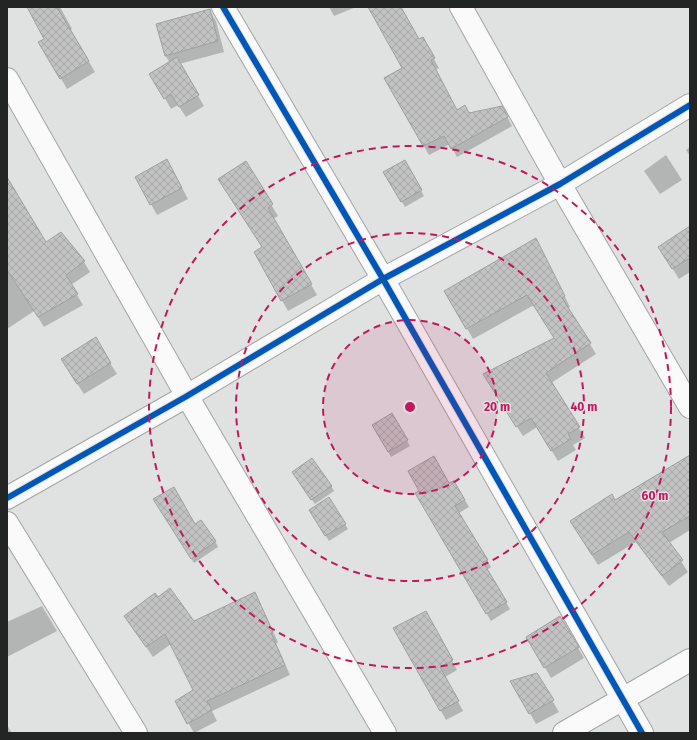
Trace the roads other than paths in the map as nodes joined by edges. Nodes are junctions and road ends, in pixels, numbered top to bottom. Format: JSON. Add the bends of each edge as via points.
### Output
{"nodes":[{"id":1,"x":223,"y":7,"type":"edge"},
{"id":2,"x":461,"y":7,"type":"edge"},
{"id":3,"x":7,"y":79,"type":"edge"},
{"id":4,"x":690,"y":105,"type":"edge"},
{"id":5,"x":560,"y":184,"type":"junction"},
{"id":6,"x":383,"y":279,"type":"junction"},
{"id":7,"x":187,"y":396,"type":"junction"},
{"id":8,"x":690,"y":407,"type":"edge"},
{"id":9,"x":7,"y":498,"type":"edge"},
{"id":10,"x":7,"y":522,"type":"edge"},
{"id":11,"x":690,"y":660,"type":"edge"},
{"id":12,"x":622,"y":699,"type":"junction"},
{"id":13,"x":136,"y":733,"type":"edge"},
{"id":14,"x":385,"y":733,"type":"edge"},
{"id":15,"x":564,"y":733,"type":"edge"},
{"id":16,"x":642,"y":733,"type":"edge"}],
"edges":[{"from":1,"to":6,"type":"street"},
{"from":2,"to":5,"type":"street"},
{"from":3,"to":7,"type":"street"},
{"from":4,"to":5,"type":"street"},
{"from":5,"to":6,"type":"street"},
{"from":5,"to":8,"type":"street"},
{"from":6,"to":7,"type":"street"},
{"from":6,"to":12,"type":"street"},
{"from":7,"to":9,"type":"street"},
{"from":7,"to":14,"type":"street"},
{"from":10,"to":13,"type":"street"},
{"from":11,"to":12,"type":"street"},
{"from":12,"to":15,"type":"street"},
{"from":12,"to":16,"type":"street"}]}
